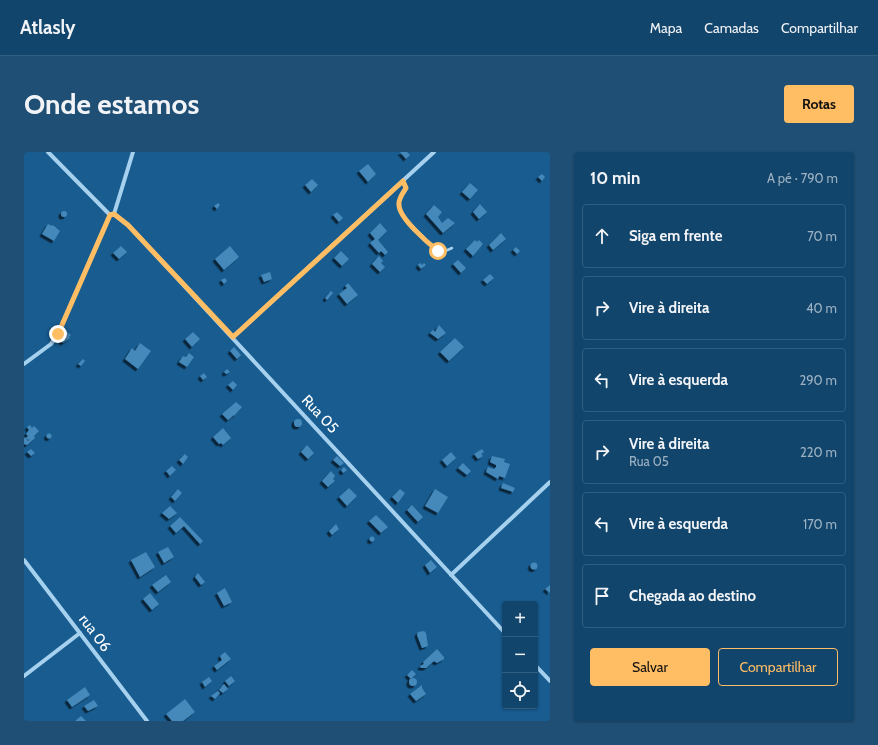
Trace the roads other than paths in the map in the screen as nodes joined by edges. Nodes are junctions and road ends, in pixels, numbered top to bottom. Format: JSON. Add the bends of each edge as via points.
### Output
{"nodes":[{"id":1,"x":48,"y":152,"type":"edge"},
{"id":2,"x":134,"y":152,"type":"edge"},
{"id":3,"x":434,"y":152,"type":"edge"},
{"id":4,"x":403,"y":181,"type":"junction"},
{"id":5,"x":112,"y":215,"type":"junction"},
{"id":6,"x":452,"y":248,"type":"dead end"},
{"id":7,"x":233,"y":337,"type":"junction"},
{"id":8,"x":24,"y":364,"type":"edge"},
{"id":9,"x":550,"y":482,"type":"edge"},
{"id":10,"x":24,"y":560,"type":"edge"},
{"id":11,"x":451,"y":575,"type":"junction"},
{"id":12,"x":502,"y":630,"type":"edge"},
{"id":13,"x":80,"y":633,"type":"junction"},
{"id":14,"x":538,"y":668,"type":"edge"},
{"id":15,"x":24,"y":676,"type":"edge"},
{"id":16,"x":550,"y":681,"type":"edge"},
{"id":17,"x":147,"y":721,"type":"edge"}],
"edges":[{"from":1,"to":5,"type":"street","name":"Rua 05"},
{"from":2,"to":5,"type":"street"},
{"from":3,"to":4,"type":"street"},
{"from":4,"to":6,"type":"lane","via":[[406,188],[398,204],[402,215],[438,251],[443,252]]},
{"from":4,"to":7,"type":"street"},
{"from":5,"to":7,"type":"street","name":"Rua 05","via":[[128,225]]},
{"from":5,"to":8,"type":"street","via":[[58,334],[51,344]]},
{"from":7,"to":11,"type":"street","name":"Rua 05"},
{"from":9,"to":11,"type":"street"},
{"from":10,"to":13,"type":"street","name":"rua 06"},
{"from":11,"to":12,"type":"street","name":"Rua 05"},
{"from":13,"to":15,"type":"street"},
{"from":13,"to":17,"type":"street","name":"rua 06"},
{"from":14,"to":16,"type":"street"}]}
